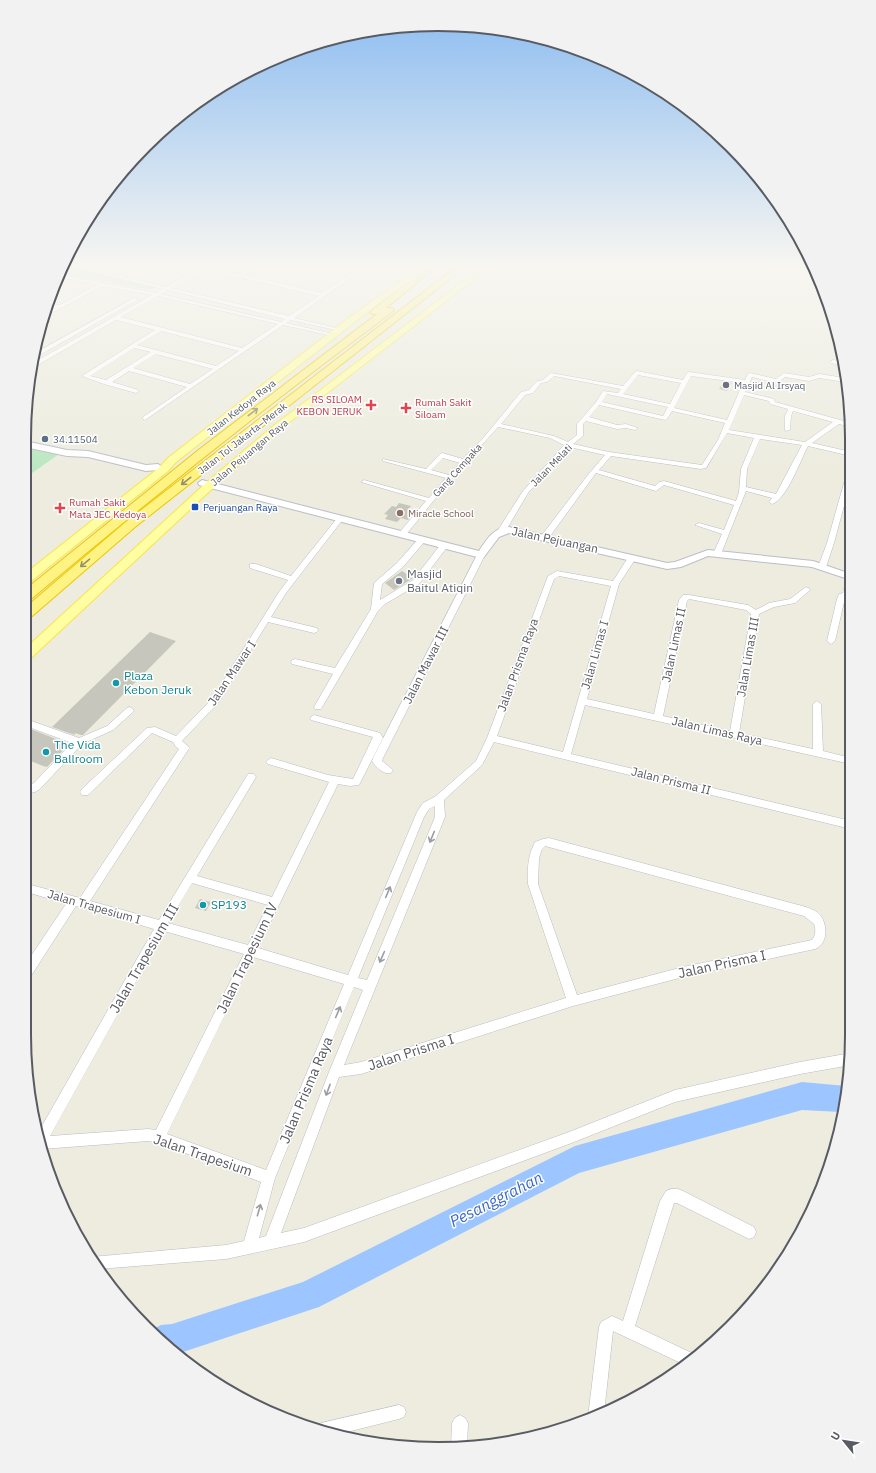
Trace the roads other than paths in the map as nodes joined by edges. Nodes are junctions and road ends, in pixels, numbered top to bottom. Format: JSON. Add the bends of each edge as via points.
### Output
{"nodes":[{"id":1,"x":70,"y":336,"type":"edge"},
{"id":2,"x":85,"y":336,"type":"edge"},
{"id":3,"x":149,"y":336,"type":"edge"},
{"id":4,"x":186,"y":336,"type":"edge"},
{"id":5,"x":264,"y":336,"type":"edge"},
{"id":6,"x":331,"y":336,"type":"edge"},
{"id":7,"x":347,"y":336,"type":"edge"},
{"id":8,"x":357,"y":336,"type":"edge"},
{"id":9,"x":367,"y":336,"type":"edge"},
{"id":10,"x":388,"y":336,"type":"edge"},
{"id":11,"x":397,"y":336,"type":"edge"},
{"id":12,"x":133,"y":346,"type":"junction"},
{"id":13,"x":242,"y":350,"type":"junction"},
{"id":14,"x":41,"y":352,"type":"edge"},
{"id":15,"x":155,"y":352,"type":"junction"},
{"id":16,"x":332,"y":352,"type":"junction"},
{"id":17,"x":834,"y":362,"type":"dead end"},
{"id":18,"x":838,"y":362,"type":"edge"},
{"id":19,"x":38,"y":363,"type":"edge"},
{"id":20,"x":216,"y":368,"type":"junction"},
{"id":21,"x":129,"y":369,"type":"junction"},
{"id":22,"x":841,"y":379,"type":"edge"},
{"id":23,"x":684,"y":382,"type":"junction"},
{"id":24,"x":747,"y":382,"type":"junction"},
{"id":25,"x":106,"y":383,"type":"junction"},
{"id":26,"x":191,"y":386,"type":"junction"},
{"id":27,"x":624,"y":388,"type":"junction"},
{"id":28,"x":136,"y":392,"type":"dead end"},
{"id":29,"x":743,"y":393,"type":"junction"},
{"id":30,"x":620,"y":395,"type":"junction"},
{"id":31,"x":598,"y":403,"type":"junction"},
{"id":32,"x":613,"y":406,"type":"junction"},
{"id":33,"x":671,"y":407,"type":"junction"},
{"id":34,"x":792,"y":408,"type":"junction"},
{"id":35,"x":145,"y":418,"type":"dead end"},
{"id":36,"x":584,"y":418,"type":"junction"},
{"id":37,"x":838,"y":421,"type":"junction"},
{"id":38,"x":730,"y":422,"type":"junction"},
{"id":39,"x":844,"y":423,"type":"edge"},
{"id":40,"x":497,"y":425,"type":"junction"},
{"id":41,"x":634,"y":428,"type":"dead end"},
{"id":42,"x":786,"y":430,"type":"dead end"},
{"id":43,"x":725,"y":431,"type":"junction"},
{"id":44,"x":757,"y":438,"type":"junction"},
{"id":45,"x":31,"y":445,"type":"edge"},
{"id":46,"x":568,"y":445,"type":"junction"},
{"id":47,"x":805,"y":445,"type":"junction"},
{"id":48,"x":67,"y":453,"type":"junction"},
{"id":49,"x":845,"y":453,"type":"edge"},
{"id":50,"x":609,"y":454,"type":"junction"},
{"id":51,"x":172,"y":460,"type":"junction"},
{"id":52,"x":386,"y":460,"type":"dead end"},
{"id":53,"x":464,"y":462,"type":"junction"},
{"id":54,"x":158,"y":467,"type":"junction"},
{"id":55,"x":427,"y":471,"type":"junction"},
{"id":56,"x":595,"y":471,"type":"junction"},
{"id":57,"x":147,"y":474,"type":"junction"},
{"id":58,"x":450,"y":477,"type":"junction"},
{"id":59,"x":364,"y":482,"type":"dead end"},
{"id":60,"x":206,"y":484,"type":"junction"},
{"id":61,"x":845,"y":487,"type":"edge"},
{"id":62,"x":742,"y":488,"type":"junction"},
{"id":63,"x":778,"y":497,"type":"junction"},
{"id":64,"x":430,"y":500,"type":"junction"},
{"id":65,"x":772,"y":502,"type":"dead end"},
{"id":66,"x":738,"y":504,"type":"junction"},
{"id":67,"x":340,"y":518,"type":"junction"},
{"id":68,"x":699,"y":525,"type":"dead end"},
{"id":69,"x":502,"y":530,"type":"junction"},
{"id":70,"x":726,"y":533,"type":"junction"},
{"id":71,"x":402,"y":534,"type":"junction"},
{"id":72,"x":545,"y":537,"type":"junction"},
{"id":73,"x":422,"y":540,"type":"junction"},
{"id":74,"x":444,"y":546,"type":"junction"},
{"id":75,"x":717,"y":554,"type":"junction"},
{"id":76,"x":481,"y":555,"type":"junction"},
{"id":77,"x":632,"y":558,"type":"junction"},
{"id":78,"x":31,"y":566,"type":"edge"},
{"id":79,"x":253,"y":566,"type":"dead end"},
{"id":80,"x":822,"y":567,"type":"junction"},
{"id":81,"x":845,"y":574,"type":"edge"},
{"id":82,"x":31,"y":575,"type":"edge"},
{"id":83,"x":293,"y":579,"type":"junction"},
{"id":84,"x":614,"y":584,"type":"junction"},
{"id":85,"x":806,"y":589,"type":"dead end"},
{"id":86,"x":31,"y":592,"type":"edge"},
{"id":87,"x":845,"y":595,"type":"edge"},
{"id":88,"x":375,"y":609,"type":"junction"},
{"id":89,"x":31,"y":610,"type":"edge"},
{"id":90,"x":755,"y":613,"type":"junction"},
{"id":91,"x":267,"y":619,"type":"junction"},
{"id":92,"x":314,"y":630,"type":"dead end"},
{"id":93,"x":31,"y":639,"type":"edge"},
{"id":94,"x":831,"y":641,"type":"dead end"},
{"id":95,"x":31,"y":650,"type":"edge"},
{"id":96,"x":295,"y":662,"type":"dead end"},
{"id":97,"x":338,"y":672,"type":"junction"},
{"id":98,"x":582,"y":701,"type":"junction"},
{"id":99,"x":817,"y":704,"type":"dead end"},
{"id":100,"x":318,"y":707,"type":"dead end"},
{"id":101,"x":130,"y":710,"type":"dead end"},
{"id":102,"x":314,"y":718,"type":"dead end"},
{"id":103,"x":658,"y":718,"type":"junction"},
{"id":104,"x":31,"y":724,"type":"edge"},
{"id":105,"x":734,"y":735,"type":"junction"},
{"id":106,"x":492,"y":738,"type":"junction"},
{"id":107,"x":177,"y":740,"type":"junction"},
{"id":108,"x":79,"y":742,"type":"junction"},
{"id":109,"x":818,"y":753,"type":"junction"},
{"id":110,"x":566,"y":756,"type":"junction"},
{"id":111,"x":845,"y":759,"type":"edge"},
{"id":112,"x":271,"y":762,"type":"dead end"},
{"id":113,"x":388,"y":770,"type":"dead end"},
{"id":114,"x":251,"y":777,"type":"dead end"},
{"id":115,"x":335,"y":780,"type":"junction"},
{"id":116,"x":31,"y":789,"type":"edge"},
{"id":117,"x":85,"y":792,"type":"dead end"},
{"id":118,"x":439,"y":800,"type":"junction"},
{"id":119,"x":845,"y":824,"type":"edge"},
{"id":120,"x":190,"y":878,"type":"junction"},
{"id":121,"x":31,"y":889,"type":"edge"},
{"id":122,"x":78,"y":902,"type":"junction"},
{"id":123,"x":274,"y":902,"type":"junction"},
{"id":124,"x":161,"y":926,"type":"junction"},
{"id":125,"x":250,"y":951,"type":"junction"},
{"id":126,"x":31,"y":967,"type":"edge"},
{"id":127,"x":351,"y":982,"type":"junction"},
{"id":128,"x":369,"y":986,"type":"junction"},
{"id":129,"x":573,"y":1000,"type":"junction"},
{"id":130,"x":844,"y":1061,"type":"edge"},
{"id":131,"x":335,"y":1072,"type":"junction"},
{"id":132,"x":44,"y":1136,"type":"edge"},
{"id":133,"x":159,"y":1136,"type":"junction"},
{"id":134,"x":46,"y":1143,"type":"edge"},
{"id":135,"x":269,"y":1178,"type":"junction"},
{"id":136,"x":749,"y":1232,"type":"dead end"},
{"id":137,"x":272,"y":1242,"type":"junction"},
{"id":138,"x":249,"y":1248,"type":"junction"},
{"id":139,"x":100,"y":1262,"type":"edge"},
{"id":140,"x":627,"y":1330,"type":"junction"},
{"id":141,"x":686,"y":1358,"type":"edge"},
{"id":142,"x":597,"y":1410,"type":"edge"},
{"id":143,"x":399,"y":1412,"type":"dead end"},
{"id":144,"x":460,"y":1423,"type":"dead end"},
{"id":145,"x":335,"y":1428,"type":"edge"},
{"id":146,"x":459,"y":1441,"type":"edge"}],
"edges":[{"from":1,"to":14,"type":"street"},
{"from":2,"to":19,"type":"street"},
{"from":3,"to":12,"type":"street"},
{"from":4,"to":13,"type":"street"},
{"from":5,"to":13,"type":"street"},
{"from":6,"to":51,"type":"main road","name":"Jalan Kedoya Raya"},
{"from":7,"to":16,"type":"highway"},
{"from":8,"to":16,"type":"highway","name":"Jalan Tol Jakarta–Merak"},
{"from":9,"to":89,"type":"highway","name":"Jalan Tol Jakarta–Merak","one_way":true,"via":[[131,524]]},
{"from":10,"to":60,"type":"main road","name":"Jalan Pejuangan Raya","via":[[268,427]]},
{"from":11,"to":60,"type":"main road","name":"Jalan Pejuangan Raya"},
{"from":12,"to":15,"type":"street"},
{"from":12,"to":25,"type":"street","via":[[84,376]]},
{"from":13,"to":20,"type":"street"},
{"from":15,"to":20,"type":"street"},
{"from":15,"to":21,"type":"street"},
{"from":86,"to":16,"type":"highway","name":"Jalan Tol Jakarta–Merak","one_way":true,"via":[[185,466]]},
{"from":17,"to":18,"type":"street"},
{"from":20,"to":26,"type":"street"},
{"from":21,"to":25,"type":"street"},
{"from":21,"to":26,"type":"street"},
{"from":22,"to":24,"type":"street","via":[[819,376],[809,379],[784,375],[777,381],[750,375]]},
{"from":23,"to":24,"type":"street","via":[[688,375],[692,374]]},
{"from":23,"to":27,"type":"street","via":[[640,373],[634,375]]},
{"from":23,"to":33,"type":"street"},
{"from":24,"to":29,"type":"street"},
{"from":25,"to":28,"type":"street"},
{"from":26,"to":35,"type":"street"},
{"from":27,"to":30,"type":"street"},
{"from":27,"to":40,"type":"street","name":"Gang Cempaka","via":[[551,374],[545,381],[539,382],[531,392],[523,392]]},
{"from":29,"to":34,"type":"street"},
{"from":29,"to":38,"type":"street"},
{"from":30,"to":31,"type":"street","name":"Jalan Melati","via":[[605,392]]},
{"from":30,"to":32,"type":"street"},
{"from":30,"to":33,"type":"street"},
{"from":31,"to":32,"type":"street"},
{"from":31,"to":36,"type":"street","name":"Jalan Melati"},
{"from":32,"to":33,"type":"street","via":[[662,418],[666,417]]},
{"from":33,"to":38,"type":"street"},
{"from":34,"to":37,"type":"street"},
{"from":34,"to":42,"type":"street"},
{"from":36,"to":41,"type":"street","via":[[617,427]]},
{"from":36,"to":46,"type":"street","name":"Jalan Melati","via":[[580,424],[580,436]]},
{"from":37,"to":39,"type":"street"},
{"from":37,"to":47,"type":"street"},
{"from":38,"to":43,"type":"street"},
{"from":40,"to":46,"type":"street","via":[[552,437]]},
{"from":40,"to":53,"type":"street","name":"Gang Cempaka"},
{"from":43,"to":44,"type":"street"},
{"from":43,"to":50,"type":"street","via":[[701,468]]},
{"from":44,"to":47,"type":"street","via":[[767,435]]},
{"from":44,"to":62,"type":"street","via":[[744,469]]},
{"from":45,"to":48,"type":"street","name":"Jalan Kedoya Raya"},
{"from":46,"to":50,"type":"street"},
{"from":46,"to":69,"type":"street","name":"Jalan Melati","via":[[525,492]]},
{"from":47,"to":49,"type":"street"},
{"from":47,"to":63,"type":"street","via":[[796,467]]},
{"from":48,"to":54,"type":"street","name":"Jalan Kedoya Raya","via":[[88,454],[146,468]]},
{"from":48,"to":57,"type":"street","name":"Jalan Kedoya Raya","via":[[141,470]]},
{"from":50,"to":56,"type":"street"},
{"from":51,"to":54,"type":"main road","name":"Jalan Kedoya Raya"},
{"from":51,"to":82,"type":"main road","name":"Jalan Kedoya Raya"},
{"from":52,"to":55,"type":"street"},
{"from":53,"to":55,"type":"street","via":[[442,455]]},
{"from":53,"to":58,"type":"street","name":"Gang Cempaka"},
{"from":54,"to":57,"type":"main road","name":"Jalan Kedoya Raya"},
{"from":55,"to":58,"type":"street"},
{"from":56,"to":66,"type":"street","via":[[656,489],[664,483]]},
{"from":56,"to":72,"type":"street"},
{"from":57,"to":78,"type":"main road","name":"Jalan Kedoya Raya"},
{"from":58,"to":64,"type":"street","name":"Gang Cempaka"},
{"from":59,"to":64,"type":"street"},
{"from":60,"to":67,"type":"street"},
{"from":60,"to":93,"type":"main road","name":"Jalan Pejuangan Raya"},
{"from":60,"to":95,"type":"main road","name":"Jalan Pejuangan Raya"},
{"from":61,"to":80,"type":"street"},
{"from":62,"to":63,"type":"street"},
{"from":62,"to":66,"type":"street"},
{"from":63,"to":65,"type":"street"},
{"from":64,"to":71,"type":"street","name":"Gang Cempaka"},
{"from":66,"to":70,"type":"street"},
{"from":67,"to":71,"type":"street"},
{"from":67,"to":83,"type":"street","name":"Jalan Mawar I"},
{"from":68,"to":70,"type":"street"},
{"from":69,"to":72,"type":"street","name":"Jalan Pejuangan"},
{"from":69,"to":76,"type":"street","name":"Jalan Pejuangan","via":[[495,534]]},
{"from":70,"to":75,"type":"street"},
{"from":71,"to":73,"type":"street"},
{"from":72,"to":77,"type":"street","name":"Jalan Pejuangan"},
{"from":73,"to":74,"type":"street"},
{"from":73,"to":88,"type":"street","via":[[400,565],[378,583]]},
{"from":74,"to":76,"type":"street"},
{"from":74,"to":88,"type":"street","via":[[416,582],[386,599]]},
{"from":75,"to":77,"type":"street","name":"Jalan Pejuangan","via":[[702,554],[673,566]]},
{"from":75,"to":80,"type":"street","name":"Jalan Pejuangan"},
{"from":76,"to":113,"type":"street","name":"Jalan Mawar III","via":[[378,758],[380,765]]},
{"from":77,"to":84,"type":"street","name":"Jalan Limas I"},
{"from":79,"to":83,"type":"street"},
{"from":80,"to":81,"type":"street","name":"Jalan Pejuangan"},
{"from":83,"to":91,"type":"street","name":"Jalan Mawar I"},
{"from":84,"to":98,"type":"street","name":"Jalan Limas I"},
{"from":84,"to":106,"type":"street","name":"Jalan Prisma Raya","via":[[557,573],[551,578]]},
{"from":85,"to":90,"type":"street","name":"Jalan Limas III","via":[[792,602],[772,605]]},
{"from":87,"to":94,"type":"street","via":[[841,599]]},
{"from":88,"to":97,"type":"street"},
{"from":90,"to":103,"type":"street","name":"Jalan Limas II","via":[[748,608],[689,597],[683,600]]},
{"from":90,"to":105,"type":"street","name":"Jalan Limas III"},
{"from":91,"to":92,"type":"street"},
{"from":91,"to":107,"type":"street","name":"Jalan Mawar I","via":[[215,701]]},
{"from":96,"to":97,"type":"street"},
{"from":97,"to":100,"type":"street"},
{"from":98,"to":103,"type":"street","name":"Jalan Limas Raya"},
{"from":98,"to":110,"type":"street","name":"Jalan Limas I"},
{"from":99,"to":109,"type":"street"},
{"from":101,"to":108,"type":"street","via":[[110,728]]},
{"from":102,"to":115,"type":"street","via":[[375,734],[378,738],[356,782]]},
{"from":103,"to":105,"type":"street","name":"Jalan Limas Raya"},
{"from":104,"to":108,"type":"street"},
{"from":105,"to":109,"type":"street","name":"Jalan Limas Raya"},
{"from":106,"to":110,"type":"street","name":"Jalan Prisma II"},
{"from":106,"to":118,"type":"street","name":"Jalan Prisma Raya","via":[[479,763]]},
{"from":107,"to":117,"type":"street","via":[[150,730]]},
{"from":107,"to":122,"type":"street","via":[[179,745],[185,748]]},
{"from":108,"to":116,"type":"street"},
{"from":109,"to":111,"type":"street","name":"Jalan Limas Raya"},
{"from":110,"to":119,"type":"street","name":"Jalan Prisma II"},
{"from":112,"to":115,"type":"street"},
{"from":114,"to":120,"type":"street","name":"Jalan Trapesium III"},
{"from":115,"to":123,"type":"street","name":"Jalan Trapesium IV"},
{"from":127,"to":118,"type":"street","name":"Jalan Prisma Raya","one_way":true,"via":[[420,815],[426,806]]},
{"from":118,"to":128,"type":"street","name":"Jalan Prisma Raya","one_way":true,"via":[[440,818]]},
{"from":120,"to":123,"type":"street"},
{"from":120,"to":124,"type":"street","name":"Jalan Trapesium III"},
{"from":121,"to":122,"type":"street","name":"Jalan Trapesium I"},
{"from":122,"to":124,"type":"street","name":"Jalan Trapesium I"},
{"from":122,"to":126,"type":"street"},
{"from":123,"to":125,"type":"street","name":"Jalan Trapesium IV"},
{"from":124,"to":125,"type":"street","name":"Jalan Trapesium I"},
{"from":124,"to":132,"type":"street","name":"Jalan Trapesium III"},
{"from":125,"to":127,"type":"street","name":"Jalan Trapesium I"},
{"from":125,"to":133,"type":"street","name":"Jalan Trapesium IV"},
{"from":127,"to":128,"type":"street","name":"Jalan Trapesium I"},
{"from":135,"to":127,"type":"street","name":"Jalan Prisma Raya","one_way":true},
{"from":128,"to":131,"type":"street","name":"Jalan Prisma Raya"},
{"from":129,"to":129,"type":"street","name":"Jalan Prisma I","via":[[683,972],[815,944],[819,941],[820,925],[817,918],[803,911],[549,842],[541,843],[533,865],[533,884]]},
{"from":129,"to":131,"type":"street","name":"Jalan Prisma I","via":[[361,1068]]},
{"from":130,"to":137,"type":"street","via":[[675,1096],[569,1138],[304,1235]]},
{"from":131,"to":137,"type":"street","name":"Jalan Prisma Raya","one_way":true},
{"from":133,"to":134,"type":"street","name":"Jalan Trapesium"},
{"from":133,"to":135,"type":"street","name":"Jalan Trapesium"},
{"from":138,"to":135,"type":"street","name":"Jalan Prisma Raya","one_way":true},
{"from":136,"to":140,"type":"street","via":[[678,1196],[671,1196],[667,1201]]},
{"from":137,"to":138,"type":"street"},
{"from":138,"to":139,"type":"street"},
{"from":140,"to":141,"type":"street"},
{"from":140,"to":142,"type":"street","via":[[612,1323],[606,1327]]},
{"from":143,"to":145,"type":"street"},
{"from":144,"to":146,"type":"street"}]}
